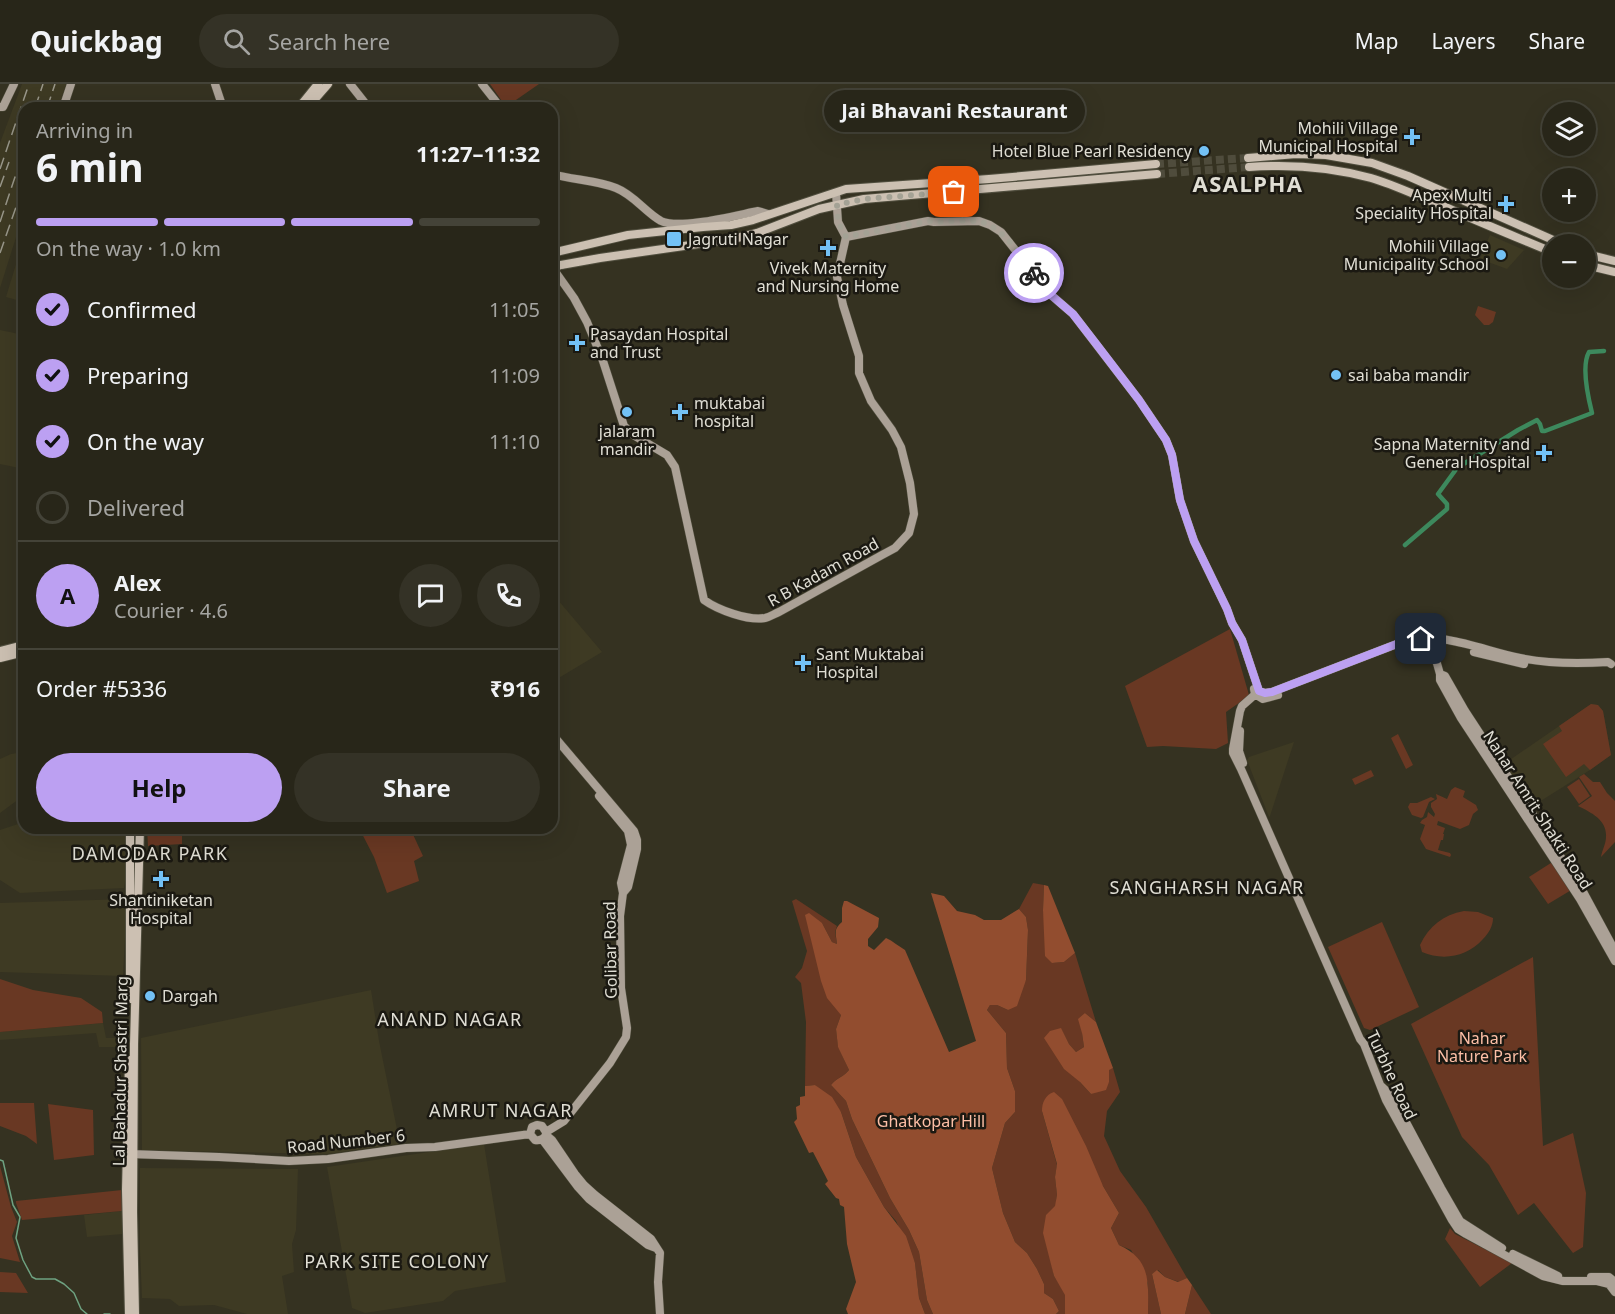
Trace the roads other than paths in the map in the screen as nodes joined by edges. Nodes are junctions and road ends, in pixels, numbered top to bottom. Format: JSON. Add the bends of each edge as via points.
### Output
{"nodes":[{"id":1,"x":14,"y":84,"type":"edge"},
{"id":2,"x":72,"y":84,"type":"edge"},
{"id":3,"x":213,"y":84,"type":"edge"},
{"id":4,"x":318,"y":84,"type":"edge"},
{"id":5,"x":328,"y":84,"type":"edge"},
{"id":6,"x":350,"y":84,"type":"edge"},
{"id":7,"x":482,"y":84,"type":"edge"},
{"id":8,"x":65,"y":102,"type":"edge"},
{"id":9,"x":220,"y":102,"type":"edge"},
{"id":10,"x":303,"y":102,"type":"edge"},
{"id":11,"x":312,"y":102,"type":"edge"},
{"id":12,"x":364,"y":102,"type":"edge"},
{"id":13,"x":496,"y":102,"type":"edge"},
{"id":14,"x":1,"y":109,"type":"edge"},
{"id":15,"x":1248,"y":158,"type":"tunnel mouth"},
{"id":16,"x":1156,"y":164,"type":"tunnel mouth"},
{"id":17,"x":1135,"y":165,"type":"junction"},
{"id":18,"x":1249,"y":167,"type":"tunnel mouth"},
{"id":19,"x":1157,"y":174,"type":"tunnel mouth"},
{"id":20,"x":558,"y":176,"type":"edge"},
{"id":21,"x":1135,"y":176,"type":"junction"},
{"id":22,"x":836,"y":193,"type":"junction"},
{"id":23,"x":820,"y":197,"type":"junction"},
{"id":24,"x":837,"y":205,"type":"junction"},
{"id":25,"x":824,"y":208,"type":"junction"},
{"id":26,"x":1482,"y":209,"type":"junction"},
{"id":27,"x":768,"y":214,"type":"junction"},
{"id":28,"x":1477,"y":220,"type":"junction"},
{"id":29,"x":1542,"y":235,"type":"edge"},
{"id":30,"x":621,"y":237,"type":"junction"},
{"id":31,"x":846,"y":237,"type":"junction"},
{"id":32,"x":1542,"y":248,"type":"edge"},
{"id":33,"x":558,"y":252,"type":"edge"},
{"id":34,"x":623,"y":254,"type":"junction"},
{"id":35,"x":1596,"y":256,"type":"edge"},
{"id":36,"x":1615,"y":261,"type":"edge"},
{"id":37,"x":558,"y":266,"type":"edge"},
{"id":38,"x":1596,"y":267,"type":"edge"},
{"id":39,"x":558,"y":272,"type":"edge"},
{"id":40,"x":1615,"y":272,"type":"edge"},
{"id":41,"x":1430,"y":640,"type":"junction"},
{"id":42,"x":18,"y":646,"type":"edge"},
{"id":43,"x":0,"y":651,"type":"edge"},
{"id":44,"x":18,"y":654,"type":"edge"},
{"id":45,"x":0,"y":658,"type":"edge"},
{"id":46,"x":1613,"y":664,"type":"edge"},
{"id":47,"x":1440,"y":674,"type":"junction"},
{"id":48,"x":1260,"y":694,"type":"junction"},
{"id":49,"x":558,"y":743,"type":"edge"},
{"id":50,"x":558,"y":747,"type":"edge"},
{"id":51,"x":563,"y":751,"type":"junction"},
{"id":52,"x":130,"y":834,"type":"edge"},
{"id":53,"x":140,"y":834,"type":"edge"},
{"id":54,"x":1615,"y":951,"type":"edge"},
{"id":55,"x":1615,"y":961,"type":"edge"},
{"id":56,"x":1364,"y":1044,"type":"junction"},
{"id":57,"x":530,"y":1134,"type":"junction"},
{"id":58,"x":545,"y":1135,"type":"junction"},
{"id":59,"x":131,"y":1154,"type":"junction"},
{"id":60,"x":1614,"y":1287,"type":"edge"},
{"id":61,"x":129,"y":1314,"type":"edge"},
{"id":62,"x":135,"y":1314,"type":"edge"},
{"id":63,"x":660,"y":1314,"type":"edge"}],
"edges":[{"from":1,"to":14,"type":"street"},
{"from":2,"to":8,"type":"street"},
{"from":3,"to":9,"type":"street"},
{"from":4,"to":10,"type":"main road"},
{"from":5,"to":11,"type":"main road"},
{"from":6,"to":12,"type":"street"},
{"from":7,"to":13,"type":"street"},
{"from":15,"to":26,"type":"main road","via":[[1326,155],[1372,163]]},
{"from":16,"to":17,"type":"main road"},
{"from":17,"to":21,"type":"main road"},
{"from":17,"to":22,"type":"main road","via":[[846,189]]},
{"from":18,"to":28,"type":"main road","via":[[1287,165],[1372,178]]},
{"from":19,"to":21,"type":"main road"},
{"from":20,"to":27,"type":"street","via":[[607,184],[629,195],[663,222]]},
{"from":21,"to":24,"type":"main road","via":[[864,199]]},
{"from":22,"to":23,"type":"main road"},
{"from":22,"to":24,"type":"street"},
{"from":23,"to":25,"type":"main road"},
{"from":23,"to":27,"type":"main road"},
{"from":24,"to":25,"type":"main road"},
{"from":24,"to":31,"type":"street","via":[[838,222]]},
{"from":25,"to":34,"type":"main road","via":[[733,239]]},
{"from":26,"to":28,"type":"main road"},
{"from":26,"to":29,"type":"main road"},
{"from":27,"to":30,"type":"main road","via":[[731,225]]},
{"from":28,"to":32,"type":"main road"},
{"from":30,"to":33,"type":"main road"},
{"from":30,"to":34,"type":"main road"},
{"from":31,"to":39,"type":"street","name":"R B Kadam Road","via":[[837,277],[843,305],[859,356],[859,373],[901,447],[914,514],[912,525],[895,548],[762,618],[732,614],[704,600],[675,467],[667,455],[624,426],[588,322]]},
{"from":31,"to":48,"type":"street","via":[[928,221],[979,221],[1001,232],[1051,295],[1073,314],[1166,440],[1194,541],[1242,640]]},
{"from":34,"to":37,"type":"main road"},
{"from":35,"to":36,"type":"main road"},
{"from":38,"to":40,"type":"main road"},
{"from":41,"to":46,"type":"street","via":[[1545,668]]},
{"from":41,"to":47,"type":"street","name":"Nahar Amrit Shakti Road"},
{"from":41,"to":48,"type":"street","via":[[1411,643],[1274,697],[1263,699]]},
{"from":42,"to":43,"type":"main road"},
{"from":44,"to":45,"type":"main road"},
{"from":47,"to":54,"type":"street","name":"Nahar Amrit Shakti Road","via":[[1445,676],[1581,888]]},
{"from":47,"to":55,"type":"street","name":"Nahar Amrit Shakti Road","via":[[1461,718],[1580,899]]},
{"from":48,"to":56,"type":"street","via":[[1244,711],[1240,757],[1366,1041]]},
{"from":48,"to":56,"type":"street","name":"Turbhe Road","via":[[1242,706],[1233,753]]},
{"from":49,"to":51,"type":"street","name":"Golibar Road"},
{"from":50,"to":51,"type":"street"},
{"from":51,"to":58,"type":"street","name":"Golibar Road","via":[[634,831],[637,849],[628,887],[622,893],[620,916],[626,1037],[564,1122]]},
{"from":52,"to":59,"type":"main road","name":"Lal Bahadur Shastri Marg"},
{"from":53,"to":59,"type":"main road","name":"Lal Bahadur Shastri Marg"},
{"from":56,"to":60,"type":"street","name":"Turbhe Road","via":[[1386,1100],[1461,1226],[1543,1276],[1563,1281],[1597,1281]]},
{"from":57,"to":58,"type":"street","via":[[535,1140]]},
{"from":57,"to":58,"type":"street","name":"Golibar Road","via":[[537,1125],[542,1126]]},
{"from":57,"to":59,"type":"street","name":"Road Number 6","via":[[289,1161]]},
{"from":58,"to":63,"type":"street","via":[[589,1199],[660,1253]]},
{"from":59,"to":61,"type":"main road","name":"Lal Bahadur Shastri Marg","via":[[126,1190]]},
{"from":59,"to":62,"type":"main road","name":"Lal Bahadur Shastri Marg"}]}
